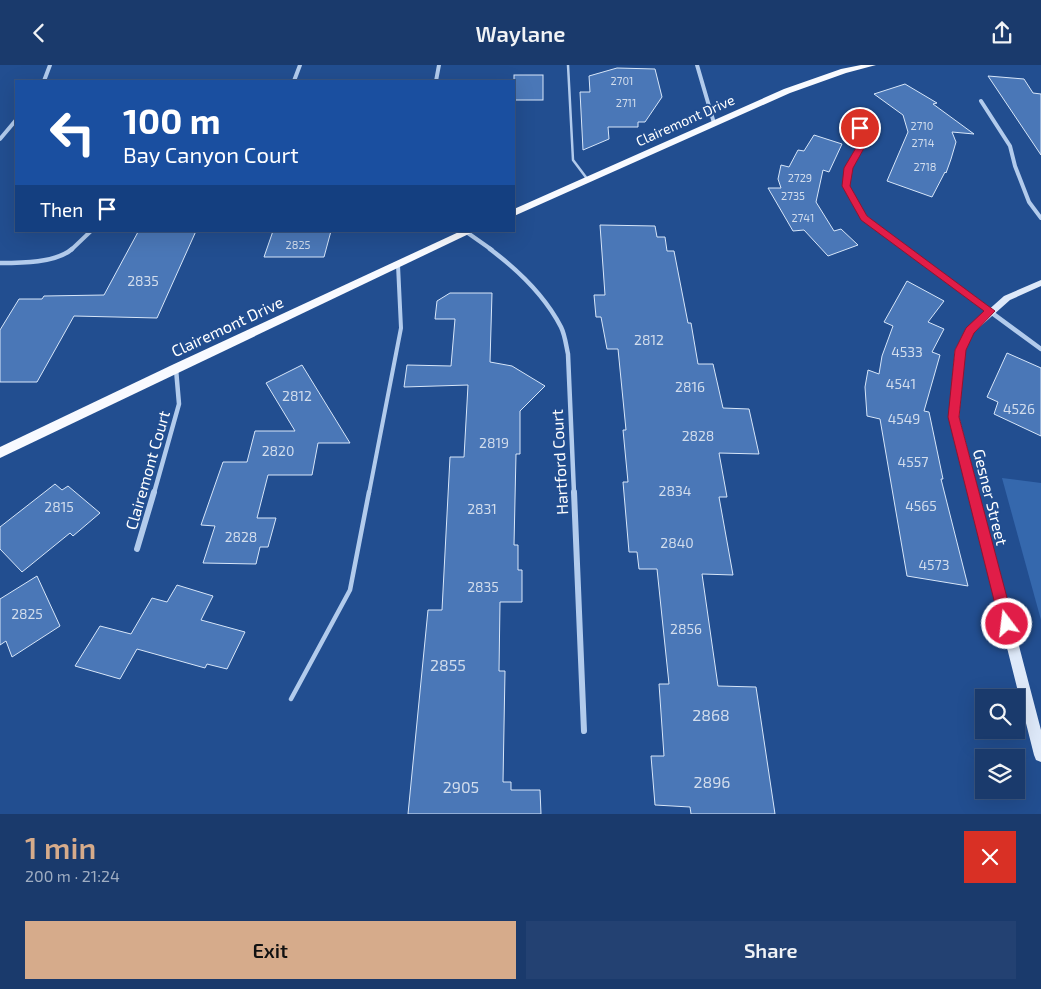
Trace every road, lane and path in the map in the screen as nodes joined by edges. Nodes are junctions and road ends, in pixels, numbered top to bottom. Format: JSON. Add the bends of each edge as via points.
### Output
{"nodes":[{"id":1,"x":50,"y":65,"type":"edge"},
{"id":2,"x":300,"y":65,"type":"edge"},
{"id":3,"x":439,"y":65,"type":"edge"},
{"id":4,"x":568,"y":65,"type":"edge"},
{"id":5,"x":697,"y":65,"type":"edge"},
{"id":6,"x":872,"y":65,"type":"edge"},
{"id":7,"x":44,"y":80,"type":"edge"},
{"id":8,"x":294,"y":80,"type":"edge"},
{"id":9,"x":436,"y":80,"type":"edge"},
{"id":10,"x":981,"y":101,"type":"dead end"},
{"id":11,"x":15,"y":121,"type":"edge"},
{"id":12,"x":714,"y":123,"type":"junction"},
{"id":13,"x":860,"y":128,"type":"dead end"},
{"id":14,"x":0,"y":139,"type":"edge"},
{"id":15,"x":588,"y":181,"type":"junction"},
{"id":16,"x":515,"y":213,"type":"edge"},
{"id":17,"x":1041,"y":218,"type":"edge"},
{"id":18,"x":91,"y":232,"type":"edge"},
{"id":19,"x":468,"y":232,"type":"edge"},
{"id":20,"x":0,"y":263,"type":"edge"},
{"id":21,"x":398,"y":265,"type":"junction"},
{"id":22,"x":1041,"y":283,"type":"edge"},
{"id":23,"x":990,"y":311,"type":"junction"},
{"id":24,"x":1041,"y":349,"type":"edge"},
{"id":25,"x":176,"y":368,"type":"junction"},
{"id":26,"x":0,"y":453,"type":"edge"},
{"id":27,"x":137,"y":549,"type":"dead end"},
{"id":28,"x":291,"y":699,"type":"dead end"},
{"id":29,"x":584,"y":731,"type":"dead end"},
{"id":30,"x":1041,"y":755,"type":"edge"}],
"edges":[{"from":1,"to":7,"type":"street"},
{"from":2,"to":8,"type":"street"},
{"from":3,"to":9,"type":"street"},
{"from":4,"to":15,"type":"lane","via":[[573,160]]},
{"from":5,"to":12,"type":"street"},
{"from":6,"to":12,"type":"main road","name":"Clairemont Drive","via":[[818,79]]},
{"from":10,"to":17,"type":"street","via":[[1010,145],[1029,202]]},
{"from":11,"to":14,"type":"street"},
{"from":12,"to":15,"type":"main road","name":"Clairemont Drive"},
{"from":13,"to":23,"type":"street","via":[[864,141],[848,168],[846,186],[864,218]]},
{"from":15,"to":16,"type":"main road","name":"Clairemont Drive"},
{"from":18,"to":20,"type":"street","via":[[66,254],[28,263]]},
{"from":19,"to":21,"type":"main road","name":"Clairemont Drive"},
{"from":19,"to":29,"type":"street","name":"Hartford Court","via":[[504,259],[546,303],[562,329],[566,346]]},
{"from":21,"to":25,"type":"main road","name":"Clairemont Drive"},
{"from":21,"to":28,"type":"lane","via":[[400,328],[350,590]]},
{"from":22,"to":23,"type":"street","name":"Gesner Street","via":[[1007,298]]},
{"from":23,"to":24,"type":"street"},
{"from":23,"to":30,"type":"street","name":"Gesner Street","via":[[970,331],[960,350],[954,417]]},
{"from":25,"to":26,"type":"main road","name":"Clairemont Drive"},
{"from":25,"to":27,"type":"street","name":"Clairemont Court","via":[[179,404],[175,423]]}]}
